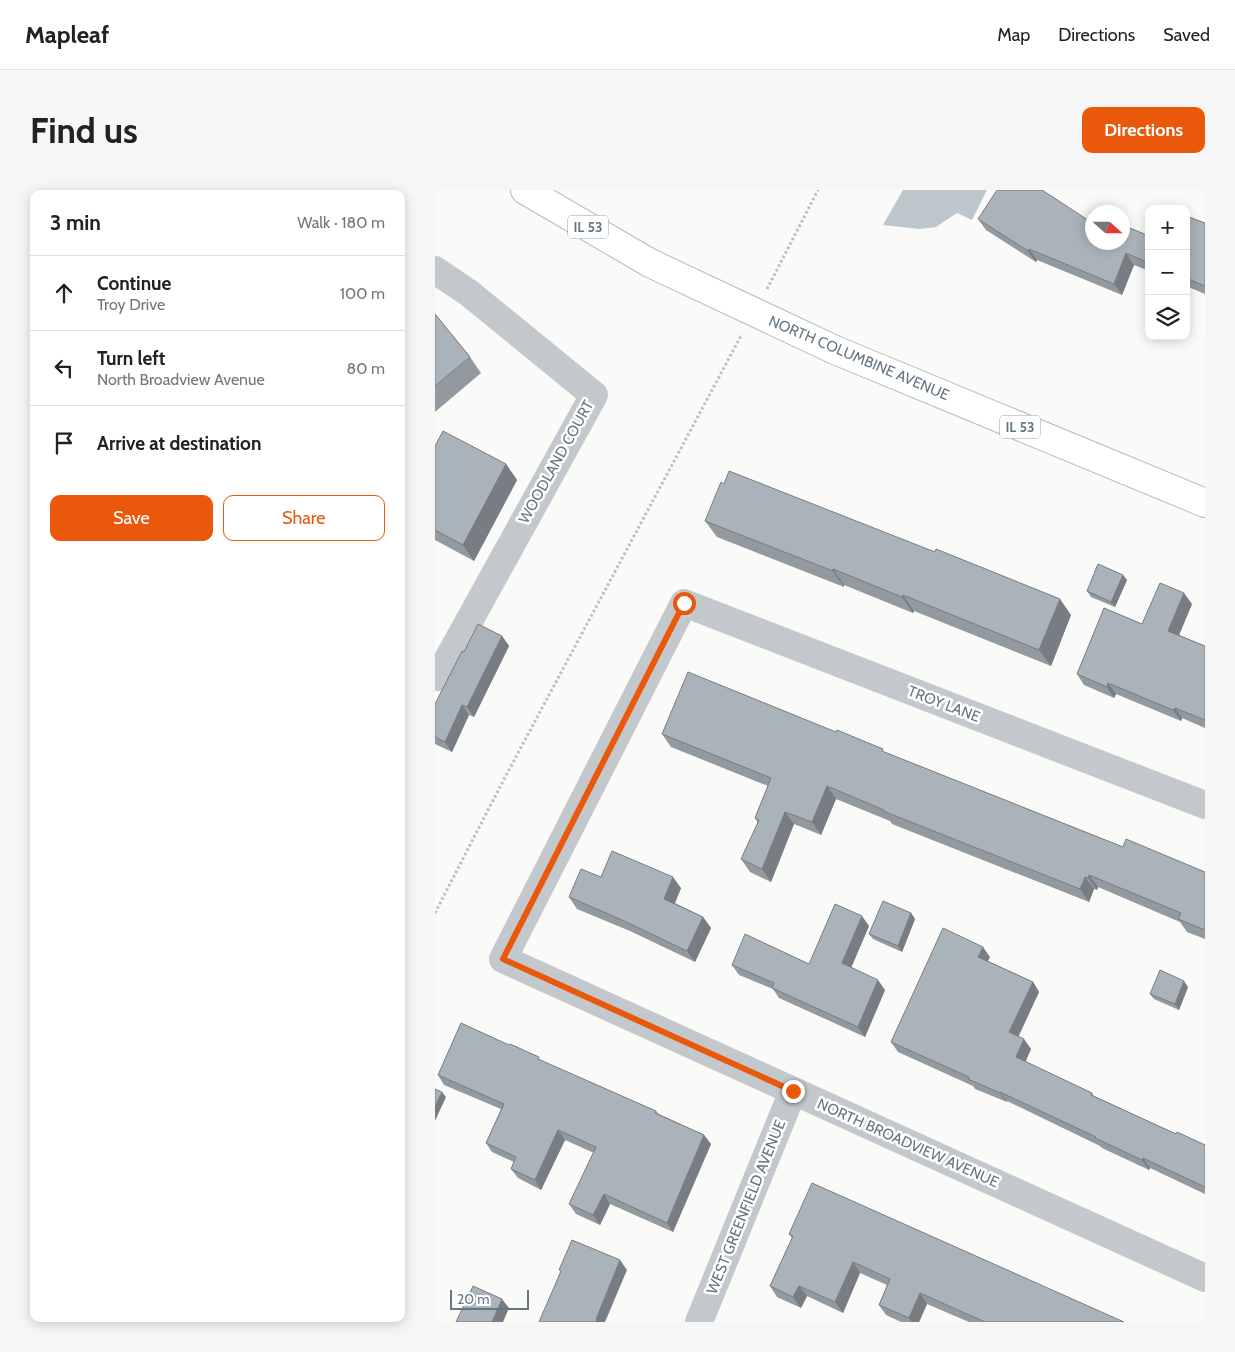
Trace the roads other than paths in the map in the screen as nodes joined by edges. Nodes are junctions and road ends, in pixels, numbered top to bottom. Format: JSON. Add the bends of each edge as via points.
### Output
{"nodes":[{"id":1,"x":525,"y":190,"type":"edge"},
{"id":2,"x":435,"y":270,"type":"edge"},
{"id":3,"x":1205,"y":503,"type":"edge"},
{"id":4,"x":435,"y":675,"type":"edge"},
{"id":5,"x":1205,"y":805,"type":"edge"},
{"id":6,"x":503,"y":959,"type":"joint"},
{"id":7,"x":793,"y":1091,"type":"junction"},
{"id":8,"x":1205,"y":1278,"type":"edge"},
{"id":9,"x":699,"y":1322,"type":"edge"}],
"edges":[{"from":1,"to":3,"type":"main road","name":"NORTH COLUMBINE AVENUE","number":"IL 53","bridge":true,"via":[[650,263],[835,350]]},
{"from":2,"to":4,"type":"street","name":"WOODLAND COURT","via":[[594,394],[438,677]]},
{"from":5,"to":6,"type":"street","name":"TROY LANE","via":[[684,603]]},
{"from":6,"to":7,"type":"street","name":"NORTH BROADVIEW AVENUE"},
{"from":7,"to":8,"type":"street","name":"NORTH BROADVIEW AVENUE"},
{"from":7,"to":9,"type":"street","name":"WEST GREENFIELD AVENUE"}]}
